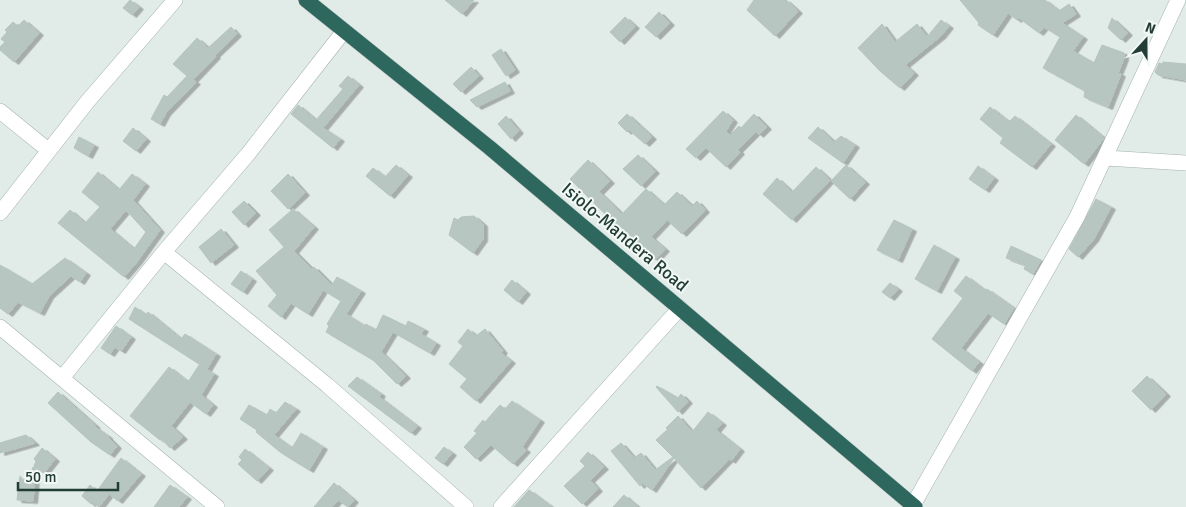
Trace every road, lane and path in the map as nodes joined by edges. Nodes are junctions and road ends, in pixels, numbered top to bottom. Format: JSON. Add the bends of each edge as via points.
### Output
{"nodes":[{"id":1,"x":175,"y":0,"type":"edge"},
{"id":2,"x":306,"y":0,"type":"edge"},
{"id":3,"x":1178,"y":0,"type":"edge"},
{"id":4,"x":344,"y":30,"type":"junction"},
{"id":5,"x":0,"y":111,"type":"edge"},
{"id":6,"x":48,"y":150,"type":"junction"},
{"id":7,"x":1106,"y":158,"type":"junction"},
{"id":8,"x":1186,"y":163,"type":"edge"},
{"id":9,"x":0,"y":213,"type":"edge"},
{"id":10,"x":164,"y":252,"type":"junction"},
{"id":11,"x":680,"y":308,"type":"junction"},
{"id":12,"x":0,"y":327,"type":"edge"},
{"id":13,"x":62,"y":378,"type":"junction"},
{"id":14,"x":914,"y":506,"type":"edge"},
{"id":15,"x":216,"y":507,"type":"edge"},
{"id":16,"x":466,"y":507,"type":"edge"},
{"id":17,"x":501,"y":507,"type":"edge"}],
"edges":[{"from":1,"to":6,"type":"street"},
{"from":2,"to":4,"type":"highway","name":"Isiolo-Mandera Road"},
{"from":3,"to":7,"type":"street"},
{"from":4,"to":10,"type":"street","via":[[234,172]]},
{"from":4,"to":11,"type":"highway","name":"Isiolo-Mandera Road"},
{"from":5,"to":6,"type":"street"},
{"from":6,"to":9,"type":"street"},
{"from":7,"to":8,"type":"street"},
{"from":7,"to":14,"type":"street","via":[[1069,232]]},
{"from":10,"to":13,"type":"street"},
{"from":10,"to":16,"type":"street","via":[[327,385]]},
{"from":11,"to":14,"type":"highway","name":"Isiolo-Mandera Road"},
{"from":11,"to":17,"type":"street"},
{"from":12,"to":13,"type":"street"},
{"from":13,"to":15,"type":"street"}]}
